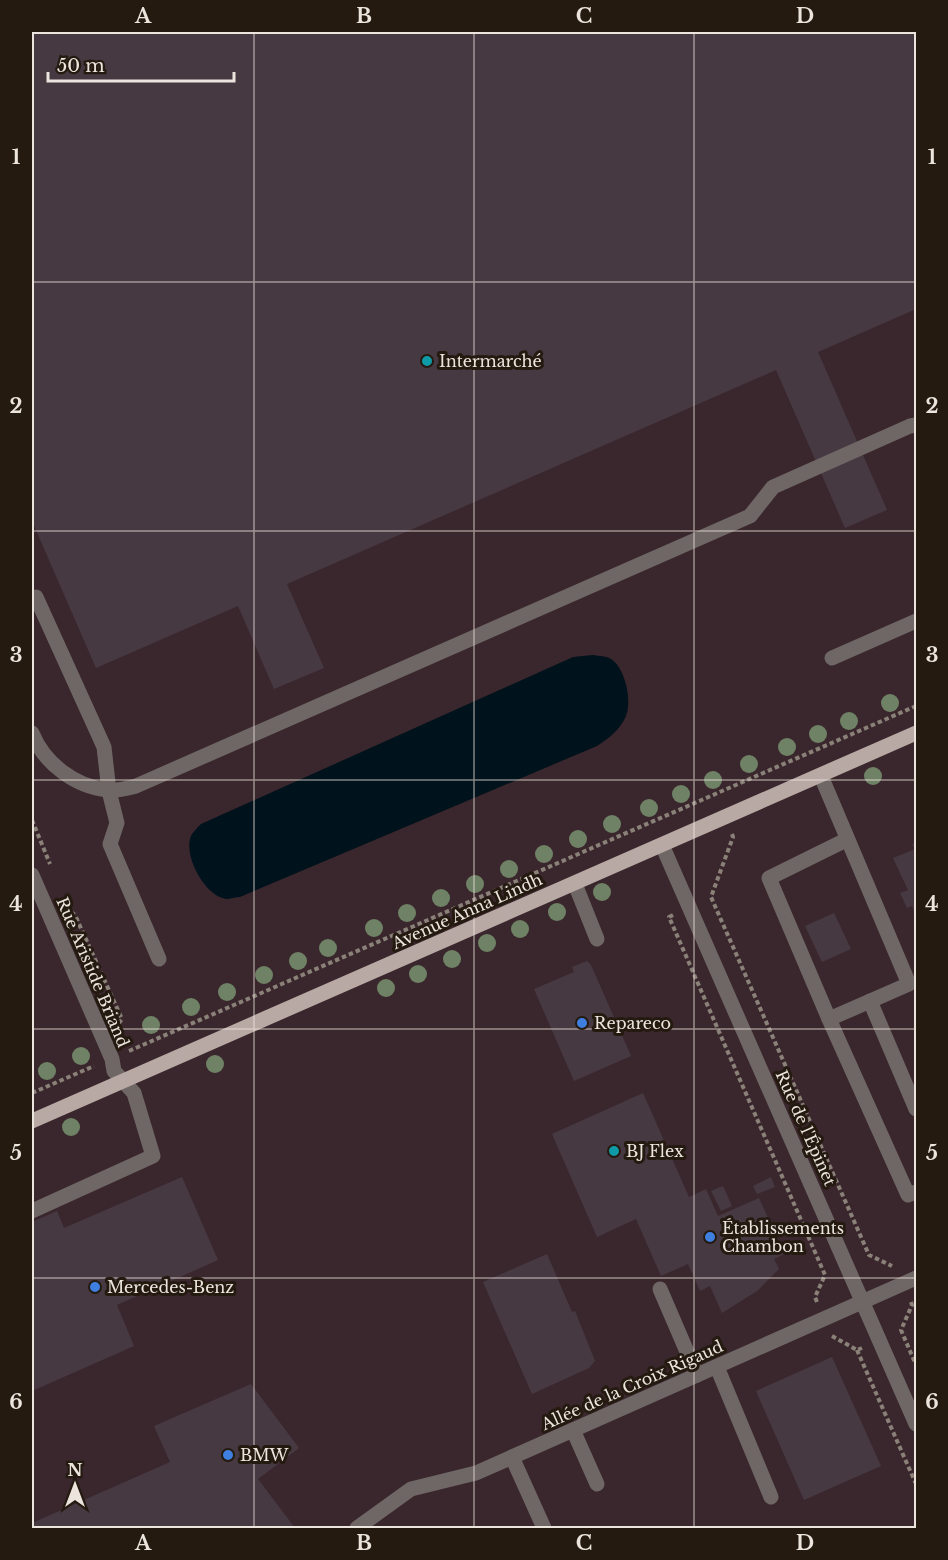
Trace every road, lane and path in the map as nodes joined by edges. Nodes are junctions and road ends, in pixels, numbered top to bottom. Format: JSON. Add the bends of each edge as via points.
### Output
{"nodes":[{"id":1,"x":916,"y":425,"type":"edge"},
{"id":2,"x":36,"y":597,"type":"dead end"},
{"id":3,"x":915,"y":626,"type":"edge"},
{"id":4,"x":832,"y":658,"type":"dead end"},
{"id":5,"x":916,"y":706,"type":"edge"},
{"id":6,"x":32,"y":733,"type":"edge"},
{"id":7,"x":916,"y":734,"type":"edge"},
{"id":8,"x":821,"y":776,"type":"junction"},
{"id":9,"x":109,"y":790,"type":"junction"},
{"id":10,"x":714,"y":795,"type":"junction"},
{"id":11,"x":725,"y":818,"type":"junction"},
{"id":12,"x":32,"y":820,"type":"edge"},
{"id":13,"x":846,"y":840,"type":"junction"},
{"id":14,"x":662,"y":845,"type":"junction"},
{"id":15,"x":54,"y":872,"type":"dead end"},
{"id":16,"x":32,"y":875,"type":"edge"},
{"id":17,"x":575,"y":884,"type":"junction"},
{"id":18,"x":35,"y":892,"type":"edge"},
{"id":19,"x":67,"y":902,"type":"dead end"},
{"id":20,"x":597,"y":939,"type":"dead end"},
{"id":21,"x":159,"y":959,"type":"dead end"},
{"id":22,"x":870,"y":1001,"type":"junction"},
{"id":23,"x":829,"y":1019,"type":"junction"},
{"id":24,"x":123,"y":1032,"type":"dead end"},
{"id":25,"x":128,"y":1041,"type":"dead end"},
{"id":26,"x":132,"y":1050,"type":"junction"},
{"id":27,"x":112,"y":1059,"type":"junction"},
{"id":28,"x":124,"y":1081,"type":"junction"},
{"id":29,"x":32,"y":1093,"type":"edge"},
{"id":30,"x":916,"y":1109,"type":"edge"},
{"id":31,"x":32,"y":1121,"type":"edge"},
{"id":32,"x":916,"y":1192,"type":"edge"},
{"id":33,"x":32,"y":1211,"type":"edge"},
{"id":34,"x":910,"y":1281,"type":"edge"},
{"id":35,"x":660,"y":1288,"type":"dead end"},
{"id":36,"x":863,"y":1302,"type":"junction"},
{"id":37,"x":857,"y":1350,"type":"dead end"},
{"id":38,"x":916,"y":1365,"type":"edge"},
{"id":39,"x":717,"y":1367,"type":"junction"},
{"id":40,"x":697,"y":1376,"type":"junction"},
{"id":41,"x":916,"y":1424,"type":"edge"},
{"id":42,"x":573,"y":1430,"type":"junction"},
{"id":43,"x":512,"y":1457,"type":"junction"},
{"id":44,"x":597,"y":1484,"type":"dead end"},
{"id":45,"x":916,"y":1484,"type":"edge"},
{"id":46,"x":771,"y":1497,"type":"dead end"},
{"id":47,"x":357,"y":1528,"type":"edge"},
{"id":48,"x":544,"y":1528,"type":"edge"}],
"edges":[{"from":1,"to":9,"type":"street","via":[[773,487],[750,516],[136,786]]},
{"from":2,"to":9,"type":"street","via":[[104,747]]},
{"from":3,"to":4,"type":"street"},
{"from":5,"to":10,"type":"path"},
{"from":6,"to":9,"type":"street","via":[[37,747],[67,776]]},
{"from":7,"to":8,"type":"main road","name":"Avenue Anna Lindh"},
{"from":8,"to":11,"type":"main road","name":"Avenue Anna Lindh"},
{"from":8,"to":13,"type":"street"},
{"from":9,"to":21,"type":"street","via":[[117,823],[110,844]]},
{"from":10,"to":11,"type":"path"},
{"from":10,"to":26,"type":"path"},
{"from":11,"to":14,"type":"main road","name":"Avenue Anna Lindh"},
{"from":11,"to":34,"type":"path","via":[[734,837],[711,897],[869,1255],[895,1267]]},
{"from":12,"to":15,"type":"path"},
{"from":13,"to":22,"type":"street","via":[[909,984]]},
{"from":13,"to":23,"type":"street","via":[[769,878]]},
{"from":14,"to":17,"type":"main road","name":"Avenue Anna Lindh"},
{"from":14,"to":36,"type":"street","name":"Rue de l'Épinet"},
{"from":16,"to":18,"type":"street","name":"Rue Aristide Briand"},
{"from":17,"to":20,"type":"street"},
{"from":17,"to":28,"type":"main road","name":"Avenue Anna Lindh"},
{"from":18,"to":27,"type":"street","name":"Rue Aristide Briand"},
{"from":19,"to":24,"type":"path","via":[[122,1019],[119,1023]]},
{"from":22,"to":23,"type":"street"},
{"from":22,"to":30,"type":"street"},
{"from":23,"to":32,"type":"street","via":[[908,1195]]},
{"from":25,"to":26,"type":"path"},
{"from":26,"to":27,"type":"path"},
{"from":27,"to":28,"type":"street","name":"Rue Aristide Briand","via":[[114,1071]]},
{"from":27,"to":29,"type":"path"},
{"from":28,"to":31,"type":"main road","name":"Avenue Anna Lindh"},
{"from":28,"to":33,"type":"street","name":"Rue Aristide Briand","via":[[134,1093],[153,1155]]},
{"from":34,"to":36,"type":"street","name":"Allée de la Croix Rigaud"},
{"from":34,"to":38,"type":"path","via":[[912,1305],[901,1330]]},
{"from":35,"to":40,"type":"street"},
{"from":36,"to":39,"type":"street","name":"Allée de la Croix Rigaud"},
{"from":36,"to":41,"type":"street","name":"Rue de l'Épinet"},
{"from":37,"to":45,"type":"path"},
{"from":39,"to":40,"type":"street","name":"Allée de la Croix Rigaud"},
{"from":39,"to":46,"type":"street"},
{"from":40,"to":42,"type":"street","name":"Allée de la Croix Rigaud"},
{"from":42,"to":43,"type":"street","name":"Allée de la Croix Rigaud"},
{"from":42,"to":44,"type":"street"},
{"from":43,"to":47,"type":"street","name":"Allée de la Croix Rigaud","via":[[476,1473],[411,1489]]},
{"from":43,"to":48,"type":"street"}]}
